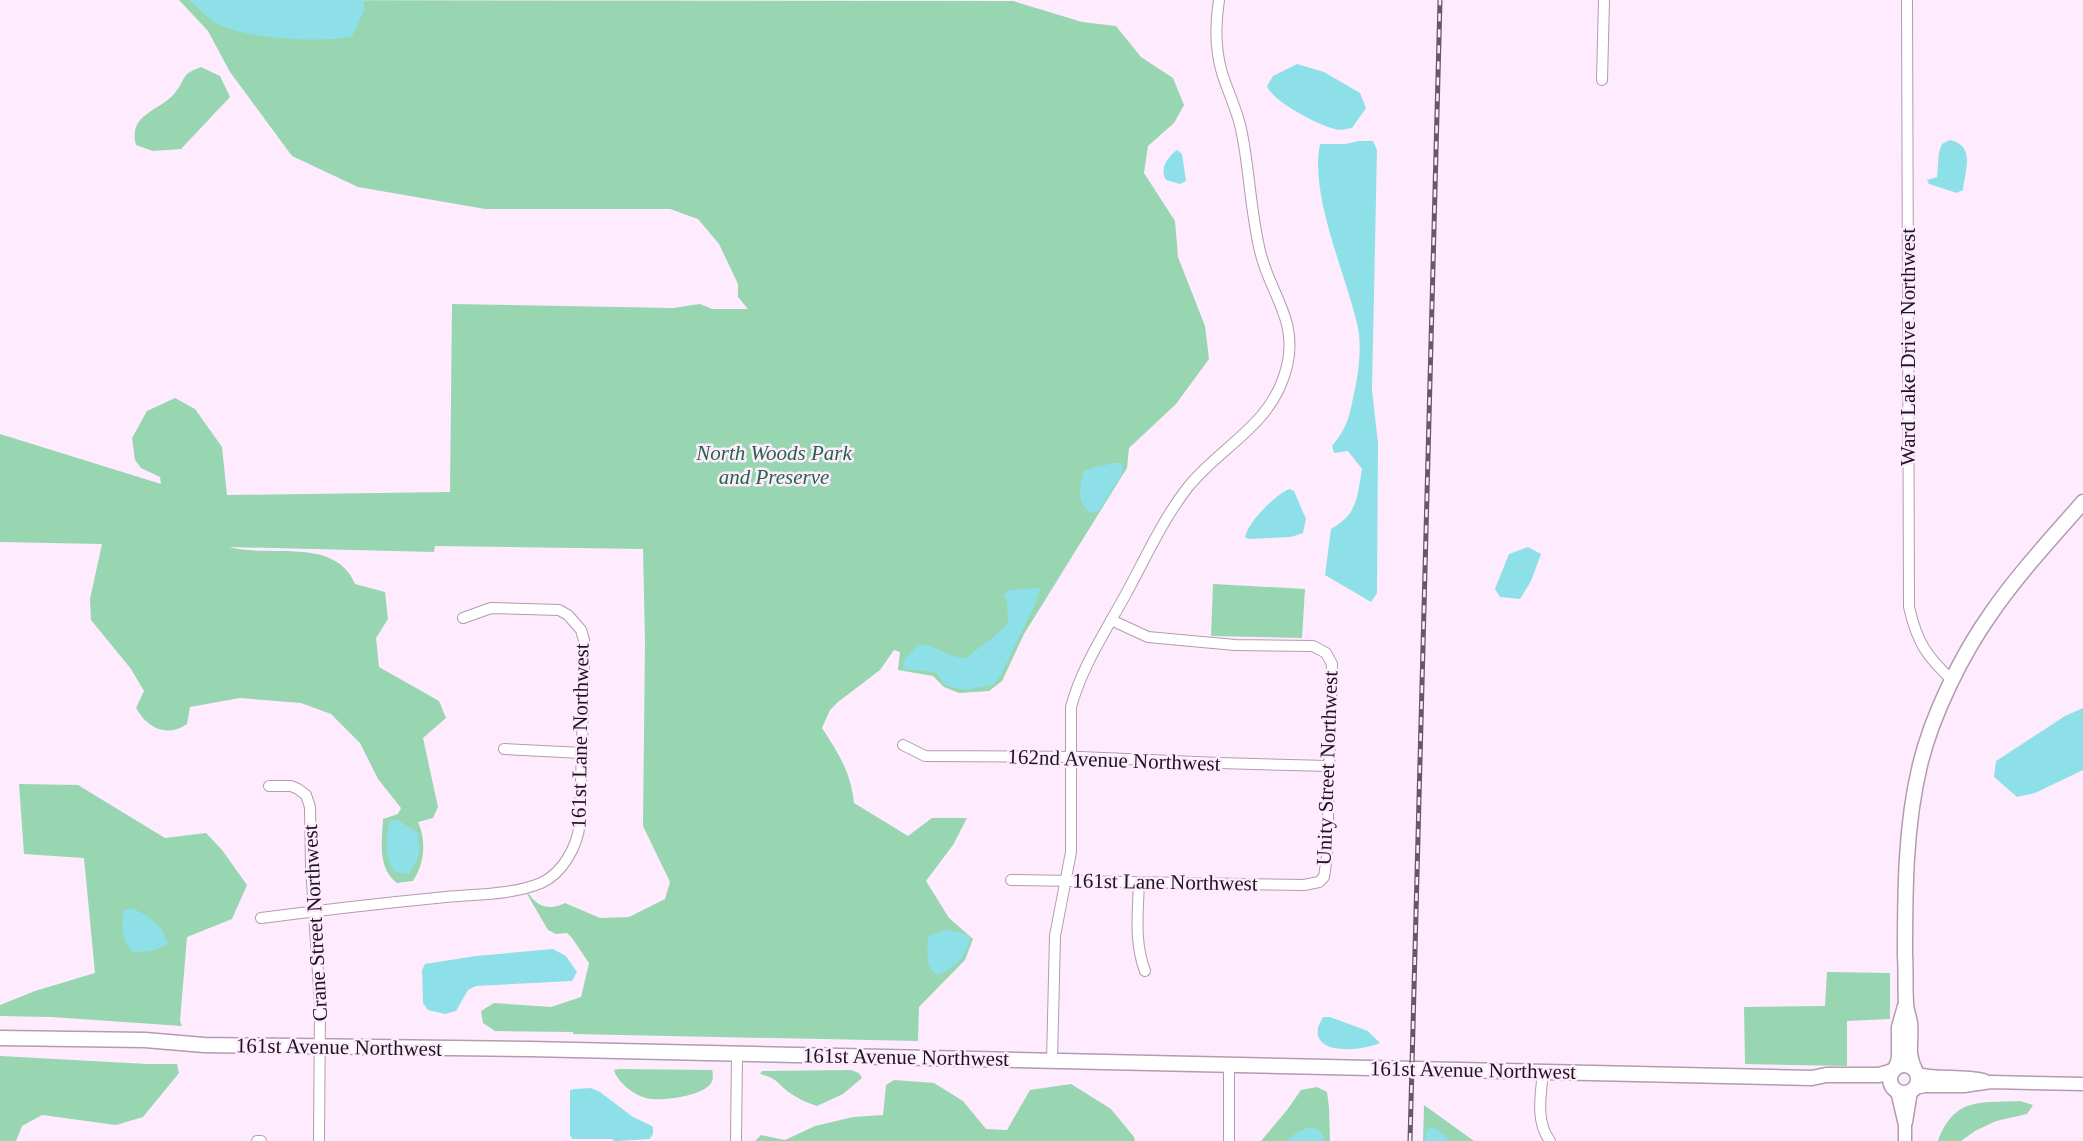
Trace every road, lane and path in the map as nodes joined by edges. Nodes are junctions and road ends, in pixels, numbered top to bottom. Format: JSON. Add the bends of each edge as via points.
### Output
{"nodes":[{"id":1,"x":1219,"y":0,"type":"edge"},
{"id":2,"x":1604,"y":0,"type":"edge"},
{"id":3,"x":1907,"y":0,"type":"edge"},
{"id":4,"x":1602,"y":80,"type":"dead end"},
{"id":5,"x":2083,"y":502,"type":"edge"},
{"id":6,"x":463,"y":618,"type":"dead end"},
{"id":7,"x":1111,"y":620,"type":"junction"},
{"id":8,"x":1953,"y":681,"type":"junction"},
{"id":9,"x":903,"y":745,"type":"dead end"},
{"id":10,"x":504,"y":749,"type":"dead end"},
{"id":11,"x":582,"y":752,"type":"junction"},
{"id":12,"x":1070,"y":757,"type":"junction"},
{"id":13,"x":1328,"y":766,"type":"junction"},
{"id":14,"x":269,"y":786,"type":"dead end"},
{"id":15,"x":1011,"y":880,"type":"dead end"},
{"id":16,"x":1066,"y":881,"type":"junction"},
{"id":17,"x":1319,"y":881,"type":"joint"},
{"id":18,"x":1139,"y":882,"type":"junction"},
{"id":19,"x":315,"y":911,"type":"junction"},
{"id":20,"x":261,"y":918,"type":"dead end"},
{"id":21,"x":1145,"y":971,"type":"dead end"},
{"id":22,"x":1906,"y":1005,"type":"junction"},
{"id":23,"x":0,"y":1038,"type":"edge"},
{"id":24,"x":320,"y":1047,"type":"junction"},
{"id":25,"x":737,"y":1054,"type":"junction"},
{"id":26,"x":1052,"y":1060,"type":"junction"},
{"id":27,"x":1229,"y":1065,"type":"junction"},
{"id":28,"x":1895,"y":1069,"type":"junction"},
{"id":29,"x":1543,"y":1071,"type":"junction"},
{"id":30,"x":1812,"y":1078,"type":"junction"},
{"id":31,"x":1908,"y":1084,"type":"junction"},
{"id":32,"x":2083,"y":1084,"type":"edge"},
{"id":33,"x":319,"y":1141,"type":"edge"},
{"id":34,"x":737,"y":1141,"type":"edge"},
{"id":35,"x":1229,"y":1141,"type":"edge"},
{"id":36,"x":1550,"y":1141,"type":"edge"},
{"id":37,"x":1905,"y":1141,"type":"edge"}],
"edges":[{"from":1,"to":7,"type":"street","via":[[1218,57],[1241,129],[1262,258],[1284,310],[1288,364],[1267,412],[1189,486]]},
{"from":2,"to":4,"type":"street"},
{"from":3,"to":8,"type":"street","name":"Ward Lake Drive Northwest","via":[[1909,607],[1922,647]]},
{"from":5,"to":8,"type":"main road","via":[[1992,611]]},
{"from":6,"to":11,"type":"street","name":"161st Lane Northwest","via":[[491,608],[526,608],[559,610],[575,622],[584,640]]},
{"from":7,"to":12,"type":"street","via":[[1074,696]]},
{"from":7,"to":13,"type":"street","name":"Unity Street Northwest","via":[[1148,637],[1312,646],[1326,653],[1332,664]]},
{"from":8,"to":22,"type":"main road","via":[[1930,732],[1912,807]]},
{"from":9,"to":12,"type":"street","name":"162nd Avenue Northwest","via":[[925,756]]},
{"from":10,"to":11,"type":"street"},
{"from":11,"to":19,"type":"street","name":"161st Lane Northwest","via":[[577,839],[567,860],[541,883],[513,891]]},
{"from":12,"to":13,"type":"street","name":"162nd Avenue Northwest"},
{"from":12,"to":16,"type":"street"},
{"from":13,"to":17,"type":"street","name":"Unity Street Northwest","via":[[1327,856],[1324,877]]},
{"from":14,"to":19,"type":"street","name":"Crane Street Northwest","via":[[291,786],[308,799]]},
{"from":15,"to":16,"type":"street","name":"161st Lane Northwest"},
{"from":16,"to":18,"type":"street","name":"161st Lane Northwest"},
{"from":16,"to":26,"type":"street","via":[[1055,936]]},
{"from":17,"to":18,"type":"street","name":"161st Lane Northwest","via":[[1304,885]]},
{"from":18,"to":21,"type":"street","via":[[1137,941]]},
{"from":19,"to":20,"type":"street","name":"161st Lane Northwest"},
{"from":19,"to":24,"type":"street","name":"Crane Street Northwest"},
{"from":22,"to":28,"type":"main road"},
{"from":22,"to":31,"type":"main road"},
{"from":23,"to":24,"type":"main road","name":"161st Avenue Northwest"},
{"from":24,"to":25,"type":"main road","name":"161st Avenue Northwest"},
{"from":24,"to":33,"type":"street","name":"Crane Street Northwest"},
{"from":25,"to":26,"type":"main road","name":"161st Avenue Northwest"},
{"from":25,"to":34,"type":"street"},
{"from":26,"to":27,"type":"main road","name":"161st Avenue Northwest"},
{"from":27,"to":29,"type":"main road","name":"161st Avenue Northwest"},
{"from":27,"to":35,"type":"street"},
{"from":28,"to":30,"type":"main road","name":"161st Avenue Northwest","via":[[1879,1075]]},
{"from":28,"to":31,"type":"main road","name":"161st Avenue Northwest","via":[[1905,1065]]},
{"from":28,"to":31,"type":"main road","via":[[1890,1080]]},
{"from":29,"to":30,"type":"main road","name":"161st Avenue Northwest"},
{"from":29,"to":36,"type":"street","via":[[1541,1122]]},
{"from":30,"to":31,"type":"main road","name":"161st Avenue Northwest","via":[[1829,1083]]},
{"from":31,"to":32,"type":"street","via":[[1931,1077],[1965,1076],[1991,1082]]},
{"from":31,"to":37,"type":"street"}]}
